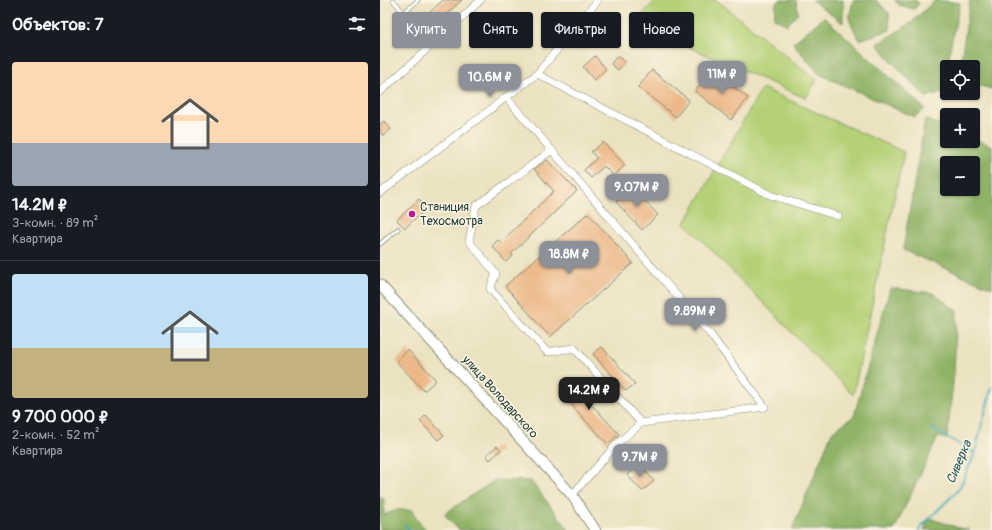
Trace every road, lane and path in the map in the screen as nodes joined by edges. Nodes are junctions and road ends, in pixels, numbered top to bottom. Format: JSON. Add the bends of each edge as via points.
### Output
{"nodes":[{"id":1,"x":393,"y":0,"type":"edge"},
{"id":2,"x":418,"y":0,"type":"edge"},
{"id":3,"x":481,"y":0,"type":"edge"},
{"id":4,"x":598,"y":0,"type":"edge"},
{"id":5,"x":538,"y":74,"type":"junction"},
{"id":6,"x":380,"y":92,"type":"edge"},
{"id":7,"x":506,"y":97,"type":"junction"},
{"id":8,"x":552,"y":150,"type":"junction"},
{"id":9,"x":380,"y":193,"type":"edge"},
{"id":10,"x":838,"y":216,"type":"dead end"},
{"id":11,"x":398,"y":229,"type":"dead end"},
{"id":12,"x":380,"y":244,"type":"edge"},
{"id":13,"x":380,"y":285,"type":"edge"},
{"id":14,"x":641,"y":423,"type":"junction"},
{"id":15,"x":572,"y":495,"type":"junction"},
{"id":16,"x":595,"y":530,"type":"edge"}],
"edges":[{"from":1,"to":2,"type":"lane","via":[[404,12]]},
{"from":3,"to":6,"type":"street"},
{"from":4,"to":5,"type":"street"},
{"from":5,"to":7,"type":"street"},
{"from":5,"to":10,"type":"street","via":[[770,195]]},
{"from":7,"to":8,"type":"street"},
{"from":7,"to":9,"type":"street"},
{"from":8,"to":14,"type":"street","via":[[476,206],[469,240],[496,274],[490,289],[547,352],[574,348]]},
{"from":8,"to":14,"type":"street","via":[[710,334],[766,407]]},
{"from":11,"to":12,"type":"lane"},
{"from":13,"to":15,"type":"main road","name":"улица Володарского"},
{"from":14,"to":15,"type":"street","via":[[616,445]]},
{"from":15,"to":16,"type":"main road","name":"улица Володарского"}]}
